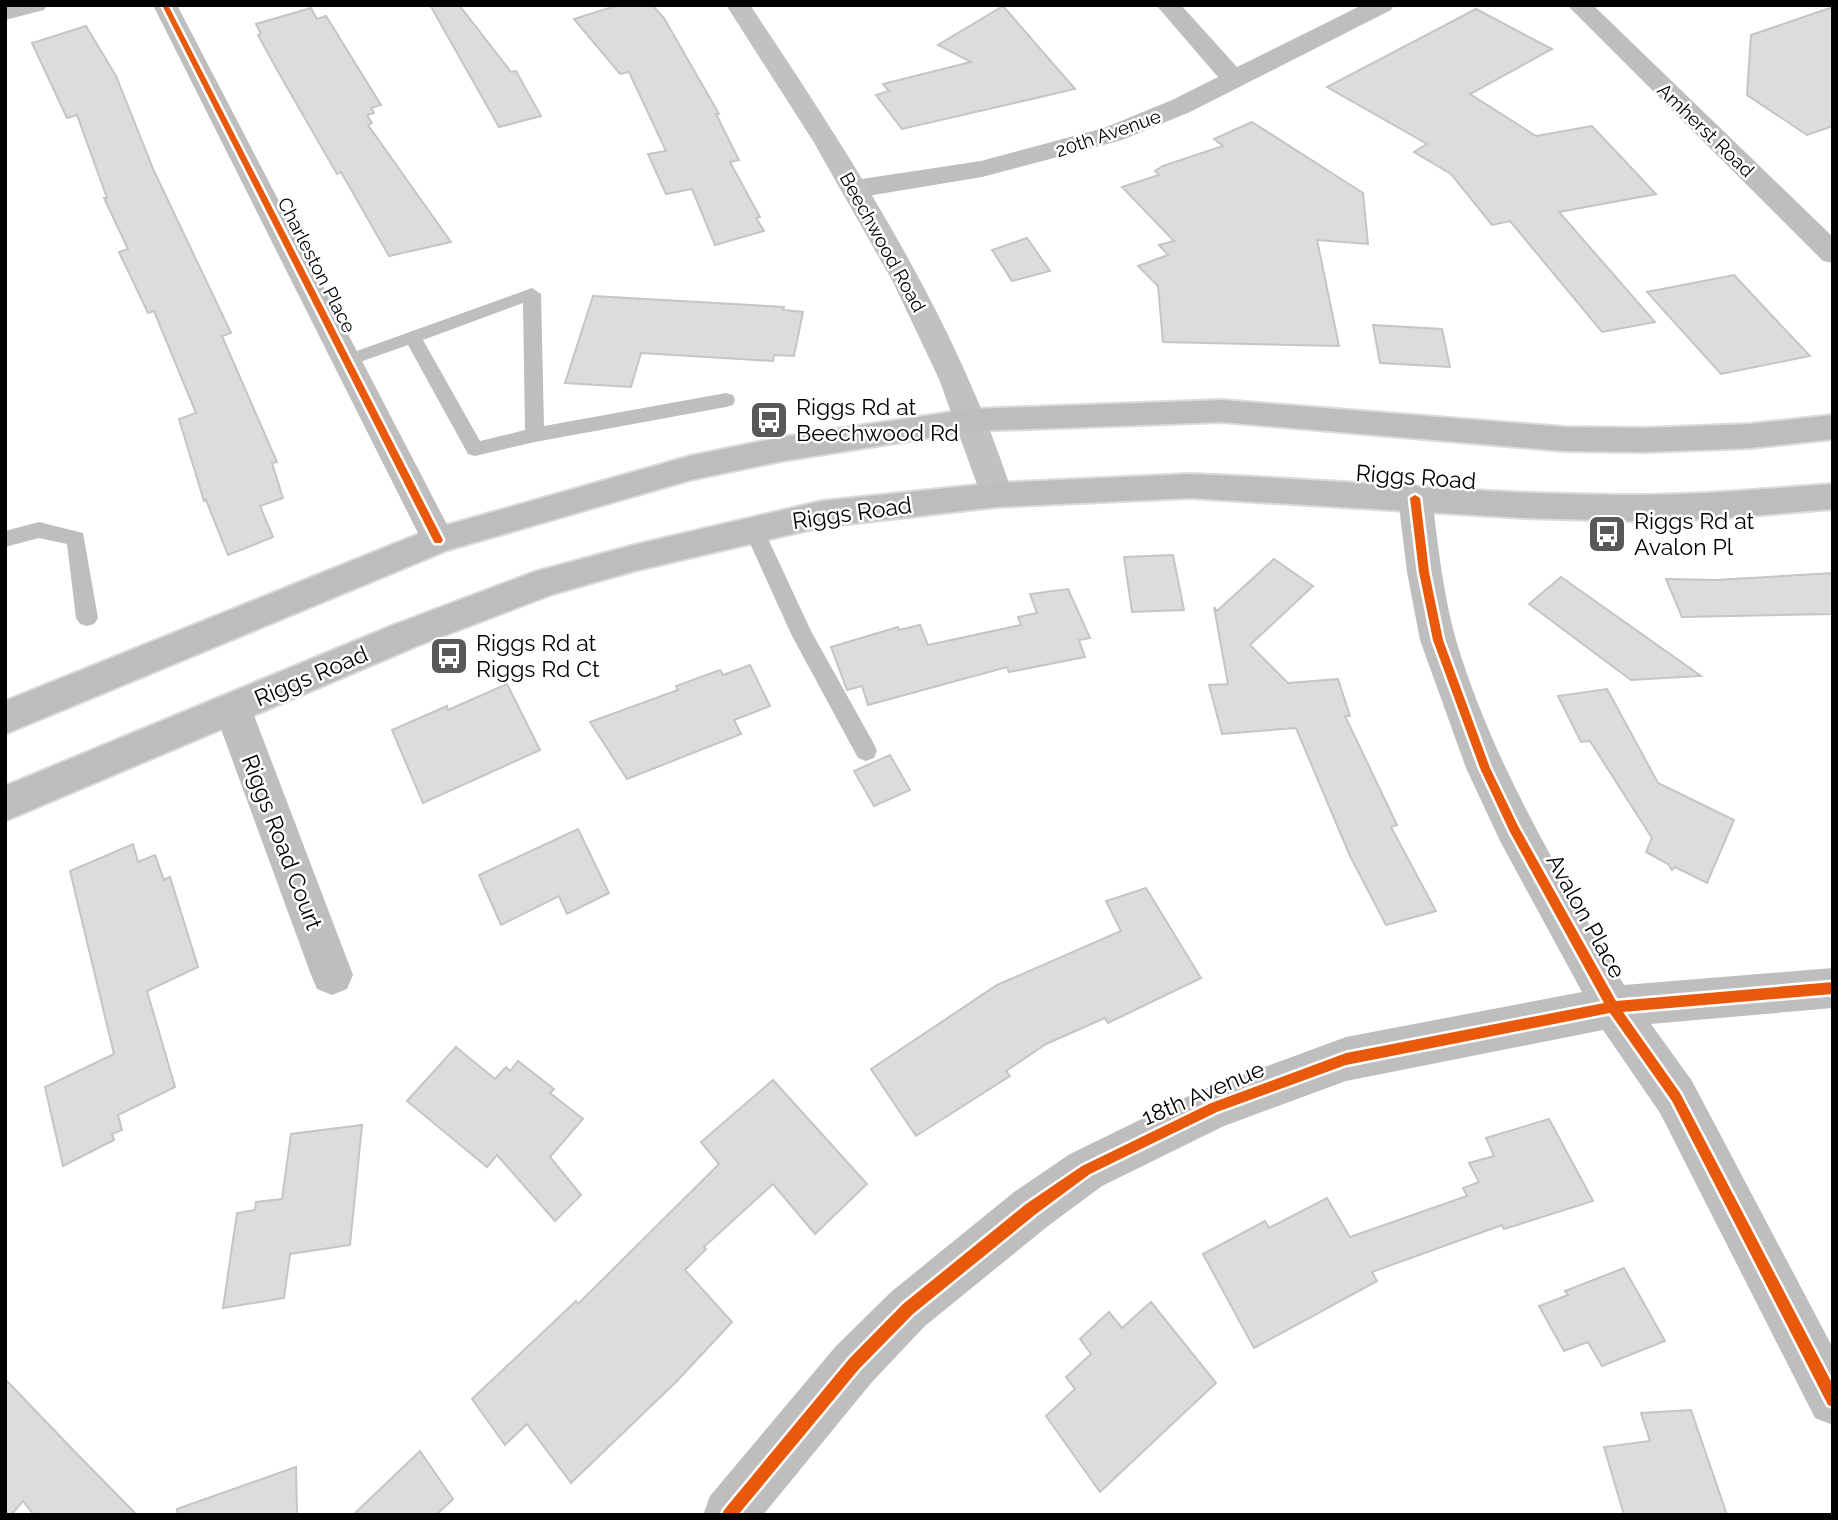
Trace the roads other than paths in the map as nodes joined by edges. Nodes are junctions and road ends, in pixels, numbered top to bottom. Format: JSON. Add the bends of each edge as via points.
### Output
{"nodes":[{"id":1,"x":35,"y":5,"type":"edge"},
{"id":2,"x":165,"y":5,"type":"edge"},
{"id":3,"x":738,"y":5,"type":"edge"},
{"id":4,"x":1168,"y":5,"type":"edge"},
{"id":5,"x":1382,"y":5,"type":"edge"},
{"id":6,"x":1579,"y":5,"type":"edge"},
{"id":7,"x":5,"y":13,"type":"edge"},
{"id":8,"x":1233,"y":78,"type":"junction"},
{"id":9,"x":855,"y":189,"type":"junction"},
{"id":10,"x":1833,"y":254,"type":"edge"},
{"id":11,"x":412,"y":337,"type":"junction"},
{"id":12,"x":346,"y":361,"type":"junction"},
{"id":13,"x":726,"y":400,"type":"dead end"},
{"id":14,"x":972,"y":421,"type":"junction"},
{"id":15,"x":1833,"y":427,"type":"edge"},
{"id":16,"x":535,"y":435,"type":"junction"},
{"id":17,"x":996,"y":495,"type":"junction"},
{"id":18,"x":1833,"y":496,"type":"edge"},
{"id":19,"x":1415,"y":498,"type":"junction"},
{"id":20,"x":754,"y":530,"type":"junction"},
{"id":21,"x":5,"y":539,"type":"edge"},
{"id":22,"x":438,"y":540,"type":"junction"},
{"id":23,"x":87,"y":618,"type":"dead end"},
{"id":24,"x":233,"y":710,"type":"junction"},
{"id":25,"x":5,"y":718,"type":"edge"},
{"id":26,"x":866,"y":751,"type":"dead end"},
{"id":27,"x":5,"y":804,"type":"edge"},
{"id":28,"x":332,"y":975,"type":"dead end"},
{"id":29,"x":1833,"y":988,"type":"edge"},
{"id":30,"x":1613,"y":1007,"type":"junction"},
{"id":31,"x":1833,"y":1400,"type":"edge"},
{"id":32,"x":729,"y":1515,"type":"edge"}],
"edges":[{"from":1,"to":7,"type":"street"},
{"from":2,"to":12,"type":"street","name":"Charleston Place"},
{"from":3,"to":9,"type":"street","name":"Beechwood Road"},
{"from":4,"to":8,"type":"street"},
{"from":5,"to":8,"type":"street","name":"20th Avenue"},
{"from":6,"to":10,"type":"street","name":"Amherst Road"},
{"from":8,"to":9,"type":"street","name":"20th Avenue","via":[[1147,122],[1113,134],[982,169]]},
{"from":9,"to":14,"type":"street","name":"Beechwood Road","via":[[928,322]]},
{"from":11,"to":12,"type":"lane"},
{"from":11,"to":16,"type":"lane","via":[[475,449]]},
{"from":11,"to":16,"type":"lane","via":[[532,294]]},
{"from":12,"to":22,"type":"street","name":"Charleston Place"},
{"from":13,"to":16,"type":"lane"},
{"from":14,"to":15,"type":"main road","via":[[1222,411],[1564,439],[1645,440]]},
{"from":14,"to":17,"type":"street","name":"Beechwood Road"},
{"from":14,"to":22,"type":"main road","via":[[782,449],[690,468]]},
{"from":17,"to":19,"type":"main road","name":"Riggs Road","via":[[1190,486]]},
{"from":17,"to":20,"type":"main road","name":"Riggs Road","via":[[822,514]]},
{"from":18,"to":19,"type":"main road","name":"Riggs Road","via":[[1631,508]]},
{"from":19,"to":30,"type":"street","name":"Avalon Place","via":[[1438,640],[1461,708],[1514,829]]},
{"from":20,"to":24,"type":"main road","name":"Riggs Road","via":[[546,582],[404,636]]},
{"from":20,"to":26,"type":"lane","via":[[802,634]]},
{"from":21,"to":23,"type":"lane","via":[[39,530],[76,538]]},
{"from":22,"to":25,"type":"main road"},
{"from":24,"to":27,"type":"main road","name":"Riggs Road"},
{"from":24,"to":28,"type":"street","name":"Riggs Road Court"},
{"from":29,"to":30,"type":"street","name":"18th Avenue"},
{"from":30,"to":31,"type":"street","name":"Avalon Place","via":[[1676,1097]]},
{"from":30,"to":32,"type":"street","name":"18th Avenue","via":[[1346,1059],[1215,1107],[1086,1170],[908,1309],[854,1364]]}]}
